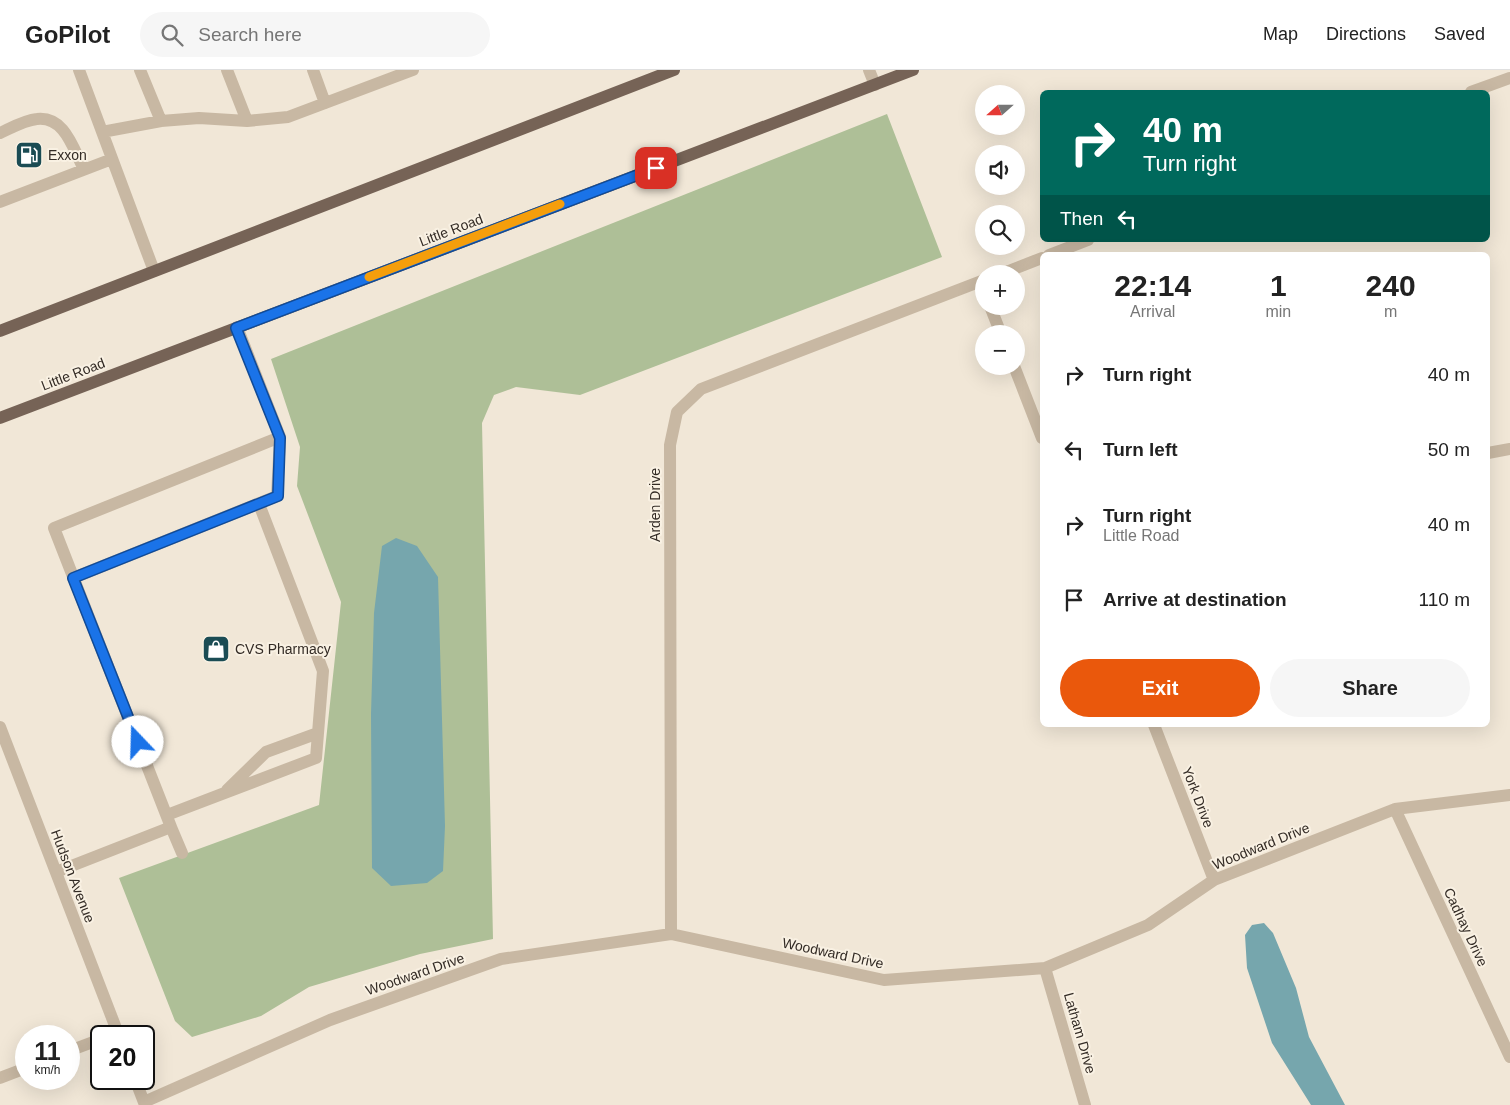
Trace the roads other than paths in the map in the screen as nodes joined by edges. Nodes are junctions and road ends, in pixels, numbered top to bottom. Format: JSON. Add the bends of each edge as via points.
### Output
{"nodes":[{"id":1,"x":79,"y":70,"type":"edge"},
{"id":2,"x":140,"y":70,"type":"edge"},
{"id":3,"x":227,"y":70,"type":"edge"},
{"id":4,"x":312,"y":70,"type":"edge"},
{"id":5,"x":413,"y":70,"type":"edge"},
{"id":6,"x":674,"y":70,"type":"edge"},
{"id":7,"x":869,"y":70,"type":"edge"},
{"id":8,"x":913,"y":70,"type":"edge"},
{"id":9,"x":393,"y":74,"type":"edge"},
{"id":10,"x":1510,"y":78,"type":"edge"},
{"id":11,"x":875,"y":85,"type":"junction"},
{"id":12,"x":1477,"y":90,"type":"edge"},
{"id":13,"x":325,"y":103,"type":"junction"},
{"id":14,"x":161,"y":121,"type":"junction"},
{"id":15,"x":247,"y":121,"type":"junction"},
{"id":16,"x":102,"y":132,"type":"junction"},
{"id":17,"x":0,"y":133,"type":"edge"},
{"id":18,"x":112,"y":159,"type":"junction"},
{"id":19,"x":84,"y":169,"type":"junction"},
{"id":20,"x":0,"y":202,"type":"edge"},
{"id":21,"x":1083,"y":242,"type":"edge"},
{"id":22,"x":1058,"y":252,"type":"edge"},
{"id":23,"x":1040,"y":259,"type":"edge"},
{"id":24,"x":1024,"y":265,"type":"edge"},
{"id":25,"x":154,"y":271,"type":"junction"},
{"id":26,"x":975,"y":287,"type":"edge"},
{"id":27,"x":236,"y":328,"type":"junction"},
{"id":28,"x":0,"y":331,"type":"edge"},
{"id":29,"x":1018,"y":375,"type":"edge"},
{"id":30,"x":0,"y":418,"type":"edge"},
{"id":31,"x":1040,"y":433,"type":"edge"},
{"id":32,"x":280,"y":438,"type":"junction"},
{"id":33,"x":1510,"y":449,"type":"edge"},
{"id":34,"x":1490,"y":453,"type":"edge"},
{"id":35,"x":259,"y":504,"type":"junction"},
{"id":36,"x":73,"y":578,"type":"junction"},
{"id":37,"x":0,"y":727,"type":"edge"},
{"id":38,"x":1155,"y":727,"type":"edge"},
{"id":39,"x":318,"y":733,"type":"junction"},
{"id":40,"x":5,"y":755,"type":"edge"},
{"id":41,"x":224,"y":793,"type":"junction"},
{"id":42,"x":1510,"y":795,"type":"edge"},
{"id":43,"x":1394,"y":809,"type":"junction"},
{"id":44,"x":167,"y":815,"type":"junction"},
{"id":45,"x":172,"y":827,"type":"junction"},
{"id":46,"x":182,"y":853,"type":"dead end"},
{"id":47,"x":56,"y":872,"type":"junction"},
{"id":48,"x":1214,"y":880,"type":"junction"},
{"id":49,"x":670,"y":934,"type":"junction"},
{"id":50,"x":1045,"y":968,"type":"junction"},
{"id":51,"x":111,"y":1025,"type":"edge"},
{"id":52,"x":1510,"y":1057,"type":"edge"},
{"id":53,"x":15,"y":1072,"type":"edge"},
{"id":54,"x":0,"y":1078,"type":"edge"},
{"id":55,"x":139,"y":1090,"type":"edge"},
{"id":56,"x":145,"y":1104,"type":"edge"},
{"id":57,"x":1085,"y":1105,"type":"edge"}],
"edges":[{"from":1,"to":16,"type":"street"},
{"from":2,"to":14,"type":"street"},
{"from":3,"to":15,"type":"street"},
{"from":4,"to":13,"type":"street"},
{"from":5,"to":9,"type":"street"},
{"from":6,"to":25,"type":"main road"},
{"from":7,"to":11,"type":"street"},
{"from":8,"to":11,"type":"main road","name":"Little Road"},
{"from":9,"to":13,"type":"street"},
{"from":10,"to":12,"type":"street"},
{"from":11,"to":27,"type":"main road","name":"Little Road"},
{"from":13,"to":15,"type":"street","via":[[288,117]]},
{"from":14,"to":15,"type":"street","via":[[198,118]]},
{"from":14,"to":16,"type":"street"},
{"from":16,"to":18,"type":"street"},
{"from":17,"to":19,"type":"street","via":[[36,119],[51,119],[62,127]]},
{"from":18,"to":19,"type":"street"},
{"from":18,"to":25,"type":"street"},
{"from":19,"to":20,"type":"street"},
{"from":21,"to":22,"type":"street"},
{"from":23,"to":24,"type":"street"},
{"from":25,"to":28,"type":"main road"},
{"from":26,"to":49,"type":"street","name":"Arden Drive","via":[[701,388],[677,412],[670,445]]},
{"from":27,"to":30,"type":"main road","name":"Little Road"},
{"from":27,"to":32,"type":"street"},
{"from":29,"to":31,"type":"street"},
{"from":32,"to":35,"type":"street","via":[[278,496]]},
{"from":32,"to":36,"type":"street","via":[[54,528]]},
{"from":33,"to":34,"type":"street"},
{"from":35,"to":36,"type":"street"},
{"from":35,"to":39,"type":"street","via":[[323,671]]},
{"from":36,"to":44,"type":"street"},
{"from":37,"to":40,"type":"street","name":"Hudson Avenue"},
{"from":38,"to":48,"type":"street","name":"York Drive"},
{"from":39,"to":41,"type":"street","via":[[266,752]]},
{"from":39,"to":41,"type":"street","via":[[316,758]]},
{"from":40,"to":47,"type":"street","name":"Hudson Avenue"},
{"from":41,"to":44,"type":"street"},
{"from":42,"to":43,"type":"street","name":"Woodward Drive"},
{"from":43,"to":48,"type":"street","name":"Woodward Drive"},
{"from":43,"to":52,"type":"street","name":"Cadhay Drive"},
{"from":44,"to":45,"type":"street"},
{"from":45,"to":46,"type":"street"},
{"from":45,"to":47,"type":"street"},
{"from":47,"to":51,"type":"street","name":"Hudson Avenue"},
{"from":48,"to":50,"type":"street","name":"Woodward Drive","via":[[1148,925]]},
{"from":49,"to":50,"type":"street","name":"Woodward Drive","via":[[884,980]]},
{"from":49,"to":56,"type":"street","name":"Woodward Drive","via":[[501,959],[330,1020]]},
{"from":50,"to":57,"type":"street","name":"Latham Drive"},
{"from":53,"to":54,"type":"street"},
{"from":55,"to":56,"type":"street"}]}
